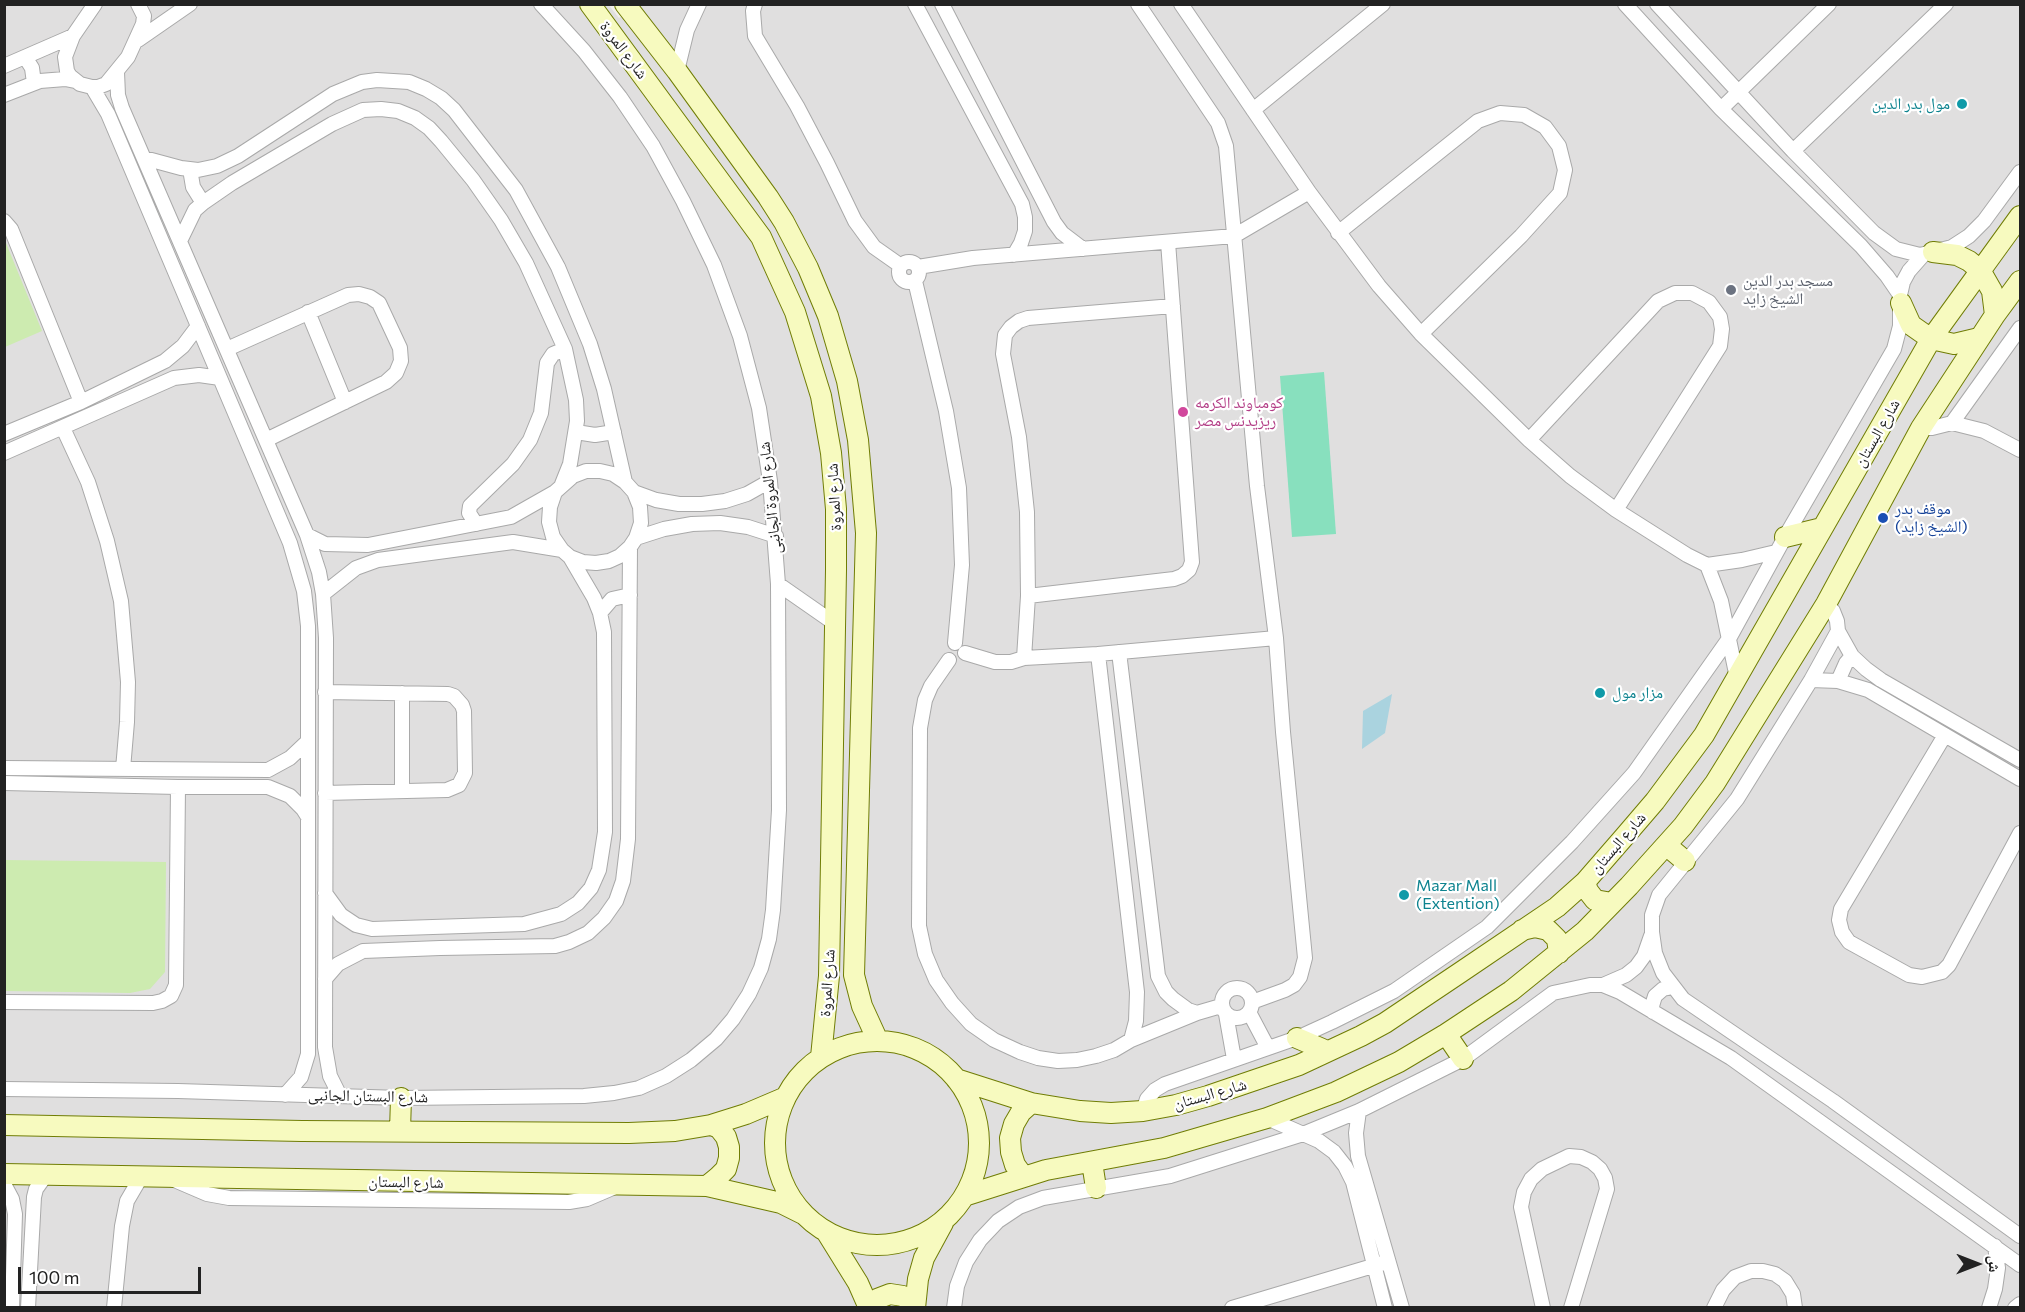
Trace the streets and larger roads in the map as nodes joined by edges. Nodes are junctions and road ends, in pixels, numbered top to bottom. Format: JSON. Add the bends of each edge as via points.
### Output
{"nodes":[{"id":1,"x":138,"y":4,"type":"edge"},
{"id":2,"x":165,"y":4,"type":"edge"},
{"id":3,"x":190,"y":4,"type":"edge"},
{"id":4,"x":541,"y":4,"type":"edge"},
{"id":5,"x":590,"y":4,"type":"edge"},
{"id":6,"x":625,"y":4,"type":"edge"},
{"id":7,"x":699,"y":4,"type":"edge"},
{"id":8,"x":755,"y":4,"type":"edge"},
{"id":9,"x":915,"y":4,"type":"edge"},
{"id":10,"x":942,"y":4,"type":"edge"},
{"id":11,"x":1138,"y":4,"type":"edge"},
{"id":12,"x":1181,"y":4,"type":"edge"},
{"id":13,"x":1383,"y":4,"type":"edge"},
{"id":14,"x":1625,"y":4,"type":"edge"},
{"id":15,"x":1657,"y":4,"type":"edge"},
{"id":16,"x":1829,"y":4,"type":"edge"},
{"id":17,"x":1946,"y":4,"type":"edge"},
{"id":18,"x":92,"y":6,"type":"edge"},
{"id":19,"x":178,"y":13,"type":"junction"},
{"id":20,"x":73,"y":36,"type":"junction"},
{"id":21,"x":138,"y":40,"type":"junction"},
{"id":22,"x":25,"y":57,"type":"junction"},
{"id":23,"x":4,"y":66,"type":"edge"},
{"id":24,"x":677,"y":71,"type":"junction"},
{"id":25,"x":117,"y":72,"type":"junction"},
{"id":26,"x":75,"y":81,"type":"junction"},
{"id":27,"x":34,"y":83,"type":"junction"},
{"id":28,"x":981,"y":83,"type":"junction"},
{"id":29,"x":92,"y":87,"type":"junction"},
{"id":30,"x":961,"y":92,"type":"junction"},
{"id":31,"x":1738,"y":92,"type":"junction"},
{"id":32,"x":4,"y":95,"type":"edge"},
{"id":33,"x":122,"y":108,"type":"junction"},
{"id":34,"x":1721,"y":109,"type":"junction"},
{"id":35,"x":1253,"y":110,"type":"junction"},
{"id":36,"x":108,"y":114,"type":"junction"},
{"id":37,"x":1793,"y":151,"type":"junction"},
{"id":38,"x":144,"y":158,"type":"junction"},
{"id":39,"x":190,"y":169,"type":"junction"},
{"id":40,"x":2020,"y":172,"type":"edge"},
{"id":41,"x":1309,"y":192,"type":"junction"},
{"id":42,"x":203,"y":203,"type":"junction"},
{"id":43,"x":2020,"y":216,"type":"edge"},
{"id":44,"x":4,"y":221,"type":"edge"},
{"id":45,"x":1984,"y":221,"type":"junction"},
{"id":46,"x":784,"y":222,"type":"junction"},
{"id":47,"x":1338,"y":233,"type":"junction"},
{"id":48,"x":1234,"y":236,"type":"junction"},
{"id":49,"x":761,"y":237,"type":"junction"},
{"id":50,"x":2005,"y":237,"type":"junction"},
{"id":51,"x":180,"y":241,"type":"junction"},
{"id":52,"x":1167,"y":242,"type":"junction"},
{"id":53,"x":1083,"y":249,"type":"junction"},
{"id":54,"x":1896,"y":249,"type":"junction"},
{"id":55,"x":1928,"y":253,"type":"junction"},
{"id":56,"x":1014,"y":255,"type":"junction"},
{"id":57,"x":901,"y":266,"type":"junction"},
{"id":58,"x":918,"y":267,"type":"junction"},
{"id":59,"x":1881,"y":269,"type":"junction"},
{"id":60,"x":1980,"y":270,"type":"junction"},
{"id":61,"x":915,"y":281,"type":"junction"},
{"id":62,"x":2020,"y":281,"type":"edge"},
{"id":63,"x":1900,"y":299,"type":"junction"},
{"id":64,"x":1173,"y":306,"type":"junction"},
{"id":65,"x":308,"y":312,"type":"junction"},
{"id":66,"x":1995,"y":315,"type":"junction"},
{"id":67,"x":198,"y":326,"type":"junction"},
{"id":68,"x":2020,"y":328,"type":"edge"},
{"id":69,"x":1421,"y":334,"type":"junction"},
{"id":70,"x":1979,"y":338,"type":"junction"},
{"id":71,"x":1931,"y":339,"type":"junction"},
{"id":72,"x":227,"y":349,"type":"junction"},
{"id":73,"x":565,"y":349,"type":"junction"},
{"id":74,"x":171,"y":357,"type":"junction"},
{"id":75,"x":179,"y":376,"type":"junction"},
{"id":76,"x":220,"y":378,"type":"junction"},
{"id":77,"x":81,"y":402,"type":"junction"},
{"id":78,"x":345,"y":402,"type":"junction"},
{"id":79,"x":1952,"y":423,"type":"junction"},
{"id":80,"x":63,"y":428,"type":"junction"},
{"id":81,"x":1921,"y":428,"type":"junction"},
{"id":82,"x":576,"y":432,"type":"junction"},
{"id":83,"x":614,"y":432,"type":"junction"},
{"id":84,"x":6,"y":433,"type":"edge"},
{"id":85,"x":266,"y":440,"type":"junction"},
{"id":86,"x":1529,"y":440,"type":"junction"},
{"id":87,"x":2020,"y":450,"type":"edge"},
{"id":88,"x":9,"y":451,"type":"edge"},
{"id":89,"x":770,"y":481,"type":"junction"},
{"id":90,"x":629,"y":487,"type":"junction"},
{"id":91,"x":559,"y":488,"type":"junction"},
{"id":92,"x":292,"y":500,"type":"junction"},
{"id":93,"x":275,"y":507,"type":"junction"},
{"id":94,"x":1616,"y":510,"type":"junction"},
{"id":95,"x":476,"y":524,"type":"junction"},
{"id":96,"x":1822,"y":528,"type":"junction"},
{"id":97,"x":307,"y":535,"type":"junction"},
{"id":98,"x":776,"y":536,"type":"junction"},
{"id":99,"x":633,"y":542,"type":"junction"},
{"id":100,"x":1780,"y":544,"type":"junction"},
{"id":101,"x":346,"y":546,"type":"junction"},
{"id":102,"x":566,"y":553,"type":"junction"},
{"id":103,"x":1707,"y":565,"type":"junction"},
{"id":104,"x":356,"y":568,"type":"junction"},
{"id":105,"x":778,"y":584,"type":"junction"},
{"id":106,"x":323,"y":594,"type":"junction"},
{"id":107,"x":630,"y":595,"type":"junction"},
{"id":108,"x":1028,"y":596,"type":"junction"},
{"id":109,"x":1826,"y":603,"type":"junction"},
{"id":110,"x":600,"y":613,"type":"junction"},
{"id":111,"x":834,"y":623,"type":"junction"},
{"id":112,"x":1838,"y":631,"type":"junction"},
{"id":113,"x":1730,"y":637,"type":"junction"},
{"id":114,"x":1276,"y":638,"type":"junction"},
{"id":115,"x":960,"y":648,"type":"junction"},
{"id":116,"x":1119,"y":652,"type":"junction"},
{"id":117,"x":1098,"y":654,"type":"junction"},
{"id":118,"x":1852,"y":656,"type":"junction"},
{"id":119,"x":1024,"y":658,"type":"junction"},
{"id":120,"x":1737,"y":678,"type":"junction"},
{"id":121,"x":1811,"y":680,"type":"junction"},
{"id":122,"x":1839,"y":681,"type":"junction"},
{"id":123,"x":326,"y":692,"type":"junction"},
{"id":124,"x":402,"y":693,"type":"junction"},
{"id":125,"x":1945,"y":735,"type":"junction"},
{"id":126,"x":308,"y":741,"type":"junction"},
{"id":127,"x":2020,"y":760,"type":"edge"},
{"id":128,"x":4,"y":768,"type":"edge"},
{"id":129,"x":75,"y":769,"type":"junction"},
{"id":130,"x":123,"y":770,"type":"junction"},
{"id":131,"x":268,"y":771,"type":"junction"},
{"id":132,"x":2020,"y":779,"type":"edge"},
{"id":133,"x":4,"y":783,"type":"edge"},
{"id":134,"x":74,"y":784,"type":"junction"},
{"id":135,"x":268,"y":787,"type":"junction"},
{"id":136,"x":178,"y":788,"type":"junction"},
{"id":137,"x":402,"y":791,"type":"junction"},
{"id":138,"x":325,"y":793,"type":"junction"},
{"id":139,"x":308,"y":818,"type":"junction"},
{"id":140,"x":2020,"y":833,"type":"edge"},
{"id":141,"x":1141,"y":838,"type":"junction"},
{"id":142,"x":1119,"y":839,"type":"junction"},
{"id":143,"x":1666,"y":845,"type":"junction"},
{"id":144,"x":308,"y":847,"type":"junction"},
{"id":145,"x":325,"y":847,"type":"junction"},
{"id":146,"x":1686,"y":861,"type":"junction"},
{"id":147,"x":1585,"y":882,"type":"junction"},
{"id":148,"x":325,"y":893,"type":"junction"},
{"id":149,"x":1612,"y":903,"type":"junction"},
{"id":150,"x":364,"y":927,"type":"junction"},
{"id":151,"x":1522,"y":931,"type":"junction"},
{"id":152,"x":1652,"y":932,"type":"junction"},
{"id":153,"x":368,"y":951,"type":"junction"},
{"id":154,"x":1559,"y":953,"type":"junction"},
{"id":155,"x":325,"y":979,"type":"junction"},
{"id":156,"x":1603,"y":985,"type":"junction"},
{"id":157,"x":1673,"y":987,"type":"junction"},
{"id":158,"x":4,"y":1002,"type":"edge"},
{"id":159,"x":1251,"y":1007,"type":"junction"},
{"id":160,"x":1224,"y":1010,"type":"junction"},
{"id":161,"x":1653,"y":1012,"type":"junction"},
{"id":162,"x":1197,"y":1013,"type":"junction"},
{"id":163,"x":1446,"y":1034,"type":"junction"},
{"id":164,"x":1297,"y":1038,"type":"junction"},
{"id":165,"x":716,"y":1039,"type":"joint"},
{"id":166,"x":1131,"y":1040,"type":"junction"},
{"id":167,"x":308,"y":1041,"type":"junction"},
{"id":168,"x":325,"y":1041,"type":"junction"},
{"id":169,"x":878,"y":1041,"type":"junction"},
{"id":170,"x":1268,"y":1048,"type":"junction"},
{"id":171,"x":1327,"y":1051,"type":"junction"},
{"id":172,"x":821,"y":1058,"type":"junction"},
{"id":173,"x":1234,"y":1059,"type":"junction"},
{"id":174,"x":1463,"y":1059,"type":"junction"},
{"id":175,"x":956,"y":1079,"type":"junction"},
{"id":176,"x":4,"y":1089,"type":"edge"},
{"id":177,"x":285,"y":1095,"type":"junction"},
{"id":178,"x":340,"y":1096,"type":"junction"},
{"id":179,"x":786,"y":1097,"type":"junction"},
{"id":180,"x":401,"y":1098,"type":"junction"},
{"id":181,"x":1030,"y":1103,"type":"junction"},
{"id":182,"x":1845,"y":1110,"type":"junction"},
{"id":183,"x":1143,"y":1111,"type":"junction"},
{"id":184,"x":1359,"y":1111,"type":"junction"},
{"id":185,"x":1267,"y":1118,"type":"junction"},
{"id":186,"x":4,"y":1125,"type":"edge"},
{"id":187,"x":711,"y":1125,"type":"junction"},
{"id":188,"x":1830,"y":1129,"type":"junction"},
{"id":189,"x":400,"y":1131,"type":"junction"},
{"id":190,"x":1303,"y":1134,"type":"junction"},
{"id":191,"x":1092,"y":1162,"type":"junction"},
{"id":192,"x":4,"y":1174,"type":"edge"},
{"id":193,"x":46,"y":1175,"type":"junction"},
{"id":194,"x":1023,"y":1176,"type":"junction"},
{"id":195,"x":141,"y":1177,"type":"junction"},
{"id":196,"x":4,"y":1184,"type":"edge"},
{"id":197,"x":706,"y":1186,"type":"junction"},
{"id":198,"x":1096,"y":1188,"type":"junction"},
{"id":199,"x":964,"y":1196,"type":"junction"},
{"id":200,"x":803,"y":1214,"type":"junction"},
{"id":201,"x":945,"y":1220,"type":"junction"},
{"id":202,"x":827,"y":1233,"type":"junction"},
{"id":203,"x":2020,"y":1236,"type":"edge"},
{"id":204,"x":1995,"y":1246,"type":"junction"},
{"id":205,"x":1389,"y":1262,"type":"junction"},
{"id":206,"x":2020,"y":1265,"type":"edge"},
{"id":207,"x":1374,"y":1266,"type":"junction"},
{"id":208,"x":2020,"y":1304,"type":"edge"},
{"id":209,"x":915,"y":1306,"type":"edge"},
{"id":210,"x":12,"y":1308,"type":"edge"},
{"id":211,"x":28,"y":1308,"type":"edge"},
{"id":212,"x":114,"y":1308,"type":"edge"},
{"id":213,"x":870,"y":1308,"type":"edge"},
{"id":214,"x":954,"y":1308,"type":"edge"},
{"id":215,"x":1232,"y":1308,"type":"edge"},
{"id":216,"x":1385,"y":1308,"type":"edge"},
{"id":217,"x":1402,"y":1308,"type":"edge"},
{"id":218,"x":1543,"y":1308,"type":"edge"},
{"id":219,"x":1571,"y":1308,"type":"edge"},
{"id":220,"x":1714,"y":1308,"type":"edge"},
{"id":221,"x":1795,"y":1308,"type":"edge"},
{"id":222,"x":1989,"y":1308,"type":"edge"},
{"id":223,"x":2015,"y":1308,"type":"edge"}],
"edges":[{"from":1,"to":21,"type":"street","via":[[144,24]]},
{"from":2,"to":19,"type":"street"},
{"from":3,"to":19,"type":"street"},
{"from":4,"to":89,"type":"street","name":"شارع المروة الجانبى","via":[[584,51],[647,136],[714,265],[740,336],[759,408]]},
{"from":5,"to":49,"type":"street","name":"شارع المروة"},
{"from":6,"to":24,"type":"street","name":"شارع المروة"},
{"from":7,"to":24,"type":"street","via":[[687,30]]},
{"from":8,"to":57,"type":"street","via":[[755,36],[802,116],[855,221],[873,247]]},
{"from":9,"to":30,"type":"street"},
{"from":10,"to":28,"type":"street"},
{"from":11,"to":48,"type":"street","via":[[1223,134]]},
{"from":12,"to":35,"type":"street"},
{"from":13,"to":35,"type":"street"},
{"from":14,"to":34,"type":"street"},
{"from":15,"to":31,"type":"street"},
{"from":16,"to":31,"type":"street"},
{"from":17,"to":37,"type":"street"},
{"from":18,"to":20,"type":"street"},
{"from":19,"to":21,"type":"street"},
{"from":20,"to":22,"type":"street"},
{"from":20,"to":26,"type":"street","via":[[65,65]]},
{"from":21,"to":25,"type":"street"},
{"from":22,"to":23,"type":"street"},
{"from":22,"to":27,"type":"street","via":[[32,68]]},
{"from":24,"to":46,"type":"street","name":"شارع المروة"},
{"from":25,"to":29,"type":"street","via":[[106,84]]},
{"from":25,"to":33,"type":"street"},
{"from":26,"to":27,"type":"street","via":[[52,79]]},
{"from":26,"to":29,"type":"street"},
{"from":27,"to":32,"type":"street"},
{"from":28,"to":30,"type":"street"},
{"from":28,"to":53,"type":"street","via":[[1054,222]]},
{"from":29,"to":36,"type":"street"},
{"from":30,"to":56,"type":"street","via":[[1022,204],[1025,231]]},
{"from":31,"to":34,"type":"street"},
{"from":31,"to":37,"type":"street"},
{"from":33,"to":36,"type":"street","via":[[112,109]]},
{"from":33,"to":38,"type":"street"},
{"from":34,"to":59,"type":"street"},
{"from":35,"to":41,"type":"street"},
{"from":36,"to":67,"type":"street"},
{"from":37,"to":54,"type":"street","via":[[1874,233]]},
{"from":38,"to":39,"type":"street"},
{"from":38,"to":51,"type":"street"},
{"from":39,"to":42,"type":"street","via":[[193,188]]},
{"from":39,"to":83,"type":"street","via":[[217,166],[238,156],[333,94],[362,82],[409,82],[441,98],[516,190],[558,267],[590,344]]},
{"from":40,"to":45,"type":"street"},
{"from":41,"to":47,"type":"street"},
{"from":41,"to":48,"type":"street"},
{"from":42,"to":51,"type":"street","via":[[195,210]]},
{"from":42,"to":73,"type":"street","via":[[348,116],[381,109],[406,114],[441,141],[501,220],[526,263]]},
{"from":43,"to":50,"type":"street","name":"شارع البستان"},
{"from":44,"to":77,"type":"street","via":[[11,229]]},
{"from":45,"to":50,"type":"street"},
{"from":45,"to":55,"type":"street","via":[[1952,247]]},
{"from":46,"to":49,"type":"street"},
{"from":46,"to":169,"type":"street","name":"شارع المروة","via":[[828,316],[847,381],[862,469],[866,566],[854,975],[862,1006]]},
{"from":47,"to":69,"type":"street"},
{"from":47,"to":69,"type":"street","via":[[1478,121],[1500,113],[1524,115],[1545,127],[1559,146],[1563,162],[1560,193]]},
{"from":48,"to":52,"type":"street"},
{"from":48,"to":114,"type":"street","via":[[1257,486]]},
{"from":49,"to":111,"type":"street","name":"شارع المروة","via":[[795,312],[821,396],[836,509]]},
{"from":50,"to":60,"type":"street","name":"شارع البستان"},
{"from":51,"to":72,"type":"street"},
{"from":52,"to":53,"type":"street"},
{"from":52,"to":64,"type":"street"},
{"from":53,"to":56,"type":"street"},
{"from":54,"to":55,"type":"street"},
{"from":54,"to":59,"type":"street","via":[[1891,264]]},
{"from":55,"to":60,"type":"street","via":[[1957,255]]},
{"from":55,"to":63,"type":"street","via":[[1909,271]]},
{"from":56,"to":58,"type":"street"},
{"from":57,"to":58,"type":"street","via":[[912,262]]},
{"from":57,"to":61,"type":"street","via":[[899,274],[903,281]]},
{"from":58,"to":61,"type":"street","via":[[920,272]]},
{"from":59,"to":63,"type":"street"},
{"from":60,"to":66,"type":"street","via":[[1992,291]]},
{"from":60,"to":71,"type":"street","name":"شارع البستان"},
{"from":61,"to":115,"type":"street","via":[[946,411],[959,488]]},
{"from":62,"to":66,"type":"street"},
{"from":63,"to":71,"type":"street","via":[[1911,325]]},
{"from":63,"to":100,"type":"street","via":[[1900,326],[1894,349]]},
{"from":64,"to":108,"type":"street","via":[[1193,553],[1189,570],[1174,579]]},
{"from":64,"to":108,"type":"street","via":[[1028,318],[1005,335],[1003,354],[1024,474]]},
{"from":65,"to":72,"type":"street"},
{"from":65,"to":78,"type":"street"},
{"from":65,"to":78,"type":"street","via":[[348,295],[370,297],[380,303],[400,348],[401,361],[396,373]]},
{"from":66,"to":70,"type":"street"},
{"from":67,"to":74,"type":"street"},
{"from":67,"to":76,"type":"street"},
{"from":68,"to":79,"type":"street"},
{"from":69,"to":86,"type":"street"},
{"from":70,"to":71,"type":"street","via":[[1954,344]]},
{"from":70,"to":81,"type":"street"},
{"from":71,"to":96,"type":"street","name":"شارع البستان"},
{"from":72,"to":85,"type":"street"},
{"from":73,"to":82,"type":"street","via":[[576,400]]},
{"from":73,"to":95,"type":"street","via":[[553,354],[547,363],[543,406],[530,440],[513,464],[470,506],[469,513]]},
{"from":74,"to":75,"type":"street"},
{"from":74,"to":77,"type":"street"},
{"from":75,"to":76,"type":"street"},
{"from":75,"to":80,"type":"street"},
{"from":76,"to":93,"type":"street"},
{"from":77,"to":84,"type":"street"},
{"from":78,"to":85,"type":"street"},
{"from":79,"to":81,"type":"street"},
{"from":79,"to":87,"type":"street","via":[[1984,431]]},
{"from":80,"to":88,"type":"street"},
{"from":80,"to":130,"type":"street","via":[[88,482],[121,601],[128,682]]},
{"from":81,"to":109,"type":"street"},
{"from":82,"to":83,"type":"street"},
{"from":82,"to":91,"type":"street","via":[[570,464]]},
{"from":83,"to":90,"type":"street"},
{"from":84,"to":88,"type":"street"},
{"from":85,"to":92,"type":"street"},
{"from":86,"to":94,"type":"street"},
{"from":86,"to":94,"type":"street","via":[[1658,301],[1675,293],[1692,293],[1709,302],[1720,317],[1720,346]]},
{"from":89,"to":90,"type":"street","via":[[747,494],[702,504],[656,500]]},
{"from":89,"to":98,"type":"street","name":"شارع المروة الجانبى"},
{"from":90,"to":91,"type":"street","via":[[613,474],[600,471],[580,474]]},
{"from":90,"to":99,"type":"street","via":[[640,507],[641,523]]},
{"from":91,"to":95,"type":"street","via":[[510,517]]},
{"from":91,"to":102,"type":"street","via":[[550,507],[549,522],[553,537]]},
{"from":92,"to":93,"type":"street"},
{"from":92,"to":97,"type":"street"},
{"from":93,"to":126,"type":"street","via":[[304,591],[308,626]]},
{"from":94,"to":103,"type":"street"},
{"from":95,"to":101,"type":"street"},
{"from":96,"to":100,"type":"street"},
{"from":96,"to":120,"type":"street","name":"شارع البستان"},
{"from":97,"to":101,"type":"street","via":[[325,544]]},
{"from":97,"to":106,"type":"street"},
{"from":98,"to":99,"type":"street","via":[[720,523],[692,524],[663,529]]},
{"from":98,"to":105,"type":"street","name":"شارع المروة الجانبى"},
{"from":99,"to":102,"type":"street","via":[[621,556],[609,561],[583,562]]},
{"from":99,"to":107,"type":"street"},
{"from":100,"to":103,"type":"street","via":[[1742,560]]},
{"from":100,"to":113,"type":"street"},
{"from":101,"to":104,"type":"street","via":[[348,558]]},
{"from":102,"to":104,"type":"street","via":[[513,542],[378,560]]},
{"from":102,"to":110,"type":"street"},
{"from":103,"to":113,"type":"street"},
{"from":104,"to":106,"type":"street"},
{"from":105,"to":111,"type":"street"},
{"from":105,"to":165,"type":"street","name":"شارع المروة الجانبى","via":[[779,810],[769,939],[748,994]]},
{"from":106,"to":123,"type":"street"},
{"from":107,"to":110,"type":"street","via":[[612,599]]},
{"from":107,"to":153,"type":"street","via":[[627,861],[616,901],[604,918],[588,933],[555,946]]},
{"from":108,"to":119,"type":"street"},
{"from":109,"to":112,"type":"street","via":[[1838,621]]},
{"from":109,"to":143,"type":"street","via":[[1715,783]]},
{"from":110,"to":150,"type":"street","via":[[604,632],[605,832],[599,870],[591,888],[561,914],[524,924]]},
{"from":111,"to":172,"type":"street","name":"شارع المروة","via":[[830,976]]},
{"from":112,"to":118,"type":"street"},
{"from":112,"to":121,"type":"street"},
{"from":113,"to":120,"type":"street"},
{"from":113,"to":164,"type":"street","via":[[1634,773],[1487,927],[1394,991]]},
{"from":114,"to":116,"type":"street"},
{"from":114,"to":159,"type":"street","via":[[1305,958],[1300,977],[1293,985]]},
{"from":115,"to":119,"type":"street","via":[[995,662]]},
{"from":115,"to":166,"type":"street","via":[[947,648],[949,660],[925,700],[920,728],[919,926],[936,980],[971,1024],[994,1040],[1038,1058],[1077,1060],[1114,1050]]},
{"from":116,"to":117,"type":"street"},
{"from":116,"to":141,"type":"street"},
{"from":117,"to":119,"type":"street"},
{"from":117,"to":142,"type":"street"},
{"from":118,"to":122,"type":"street"},
{"from":118,"to":127,"type":"street","via":[[1881,680]]},
{"from":120,"to":147,"type":"street","name":"شارع البستان","via":[[1704,735],[1655,801]]},
{"from":121,"to":122,"type":"street"},
{"from":121,"to":146,"type":"street","via":[[1737,800]]},
{"from":122,"to":125,"type":"street","via":[[1868,690]]},
{"from":123,"to":124,"type":"street"},
{"from":123,"to":138,"type":"street"},
{"from":124,"to":137,"type":"street"},
{"from":124,"to":137,"type":"street","via":[[448,694],[459,700],[464,711],[465,773],[454,789]]},
{"from":125,"to":132,"type":"street"},
{"from":125,"to":140,"type":"street","via":[[1840,909],[1842,932],[1849,942],[1910,975],[1922,977],[1942,972]]},
{"from":126,"to":131,"type":"street"},
{"from":126,"to":139,"type":"street"},
{"from":128,"to":129,"type":"street"},
{"from":129,"to":130,"type":"street"},
{"from":129,"to":134,"type":"street"},
{"from":130,"to":131,"type":"street"},
{"from":131,"to":135,"type":"street"},
{"from":133,"to":134,"type":"street"},
{"from":134,"to":136,"type":"street"},
{"from":135,"to":136,"type":"street"},
{"from":135,"to":139,"type":"street","via":[[290,796]]},
{"from":136,"to":158,"type":"street","via":[[176,985],[171,996],[153,1004]]},
{"from":137,"to":138,"type":"street"},
{"from":138,"to":145,"type":"street"},
{"from":139,"to":144,"type":"street"},
{"from":141,"to":142,"type":"street"},
{"from":141,"to":162,"type":"street","via":[[1158,976],[1173,999]]},
{"from":142,"to":166,"type":"street","via":[[1137,1002]]},
{"from":143,"to":146,"type":"street"},
{"from":143,"to":149,"type":"street"},
{"from":144,"to":145,"type":"street"},
{"from":144,"to":167,"type":"street"},
{"from":145,"to":148,"type":"street"},
{"from":146,"to":152,"type":"street","via":[[1659,896],[1652,915]]},
{"from":147,"to":149,"type":"street","via":[[1595,900]]},
{"from":147,"to":151,"type":"street","name":"شارع البستان"},
{"from":148,"to":150,"type":"street","via":[[341,915]]},
{"from":148,"to":155,"type":"street"},
{"from":149,"to":154,"type":"street"},
{"from":150,"to":153,"type":"street","via":[[362,942]]},
{"from":151,"to":154,"type":"street","via":[[1535,927],[1548,930],[1557,939]]},
{"from":151,"to":171,"type":"street","name":"شارع البستان","via":[[1385,1023]]},
{"from":152,"to":156,"type":"street","via":[[1636,967]]},
{"from":152,"to":157,"type":"street","via":[[1655,953]]},
{"from":153,"to":155,"type":"street","via":[[347,958]]},
{"from":154,"to":163,"type":"street"},
{"from":155,"to":168,"type":"street"},
{"from":156,"to":161,"type":"street"},
{"from":156,"to":174,"type":"street","via":[[1553,993]]},
{"from":157,"to":161,"type":"street","via":[[1655,996]]},
{"from":157,"to":182,"type":"street","via":[[1683,999]]},
{"from":159,"to":160,"type":"street","via":[[1238,1018]]},
{"from":159,"to":160,"type":"street","via":[[1245,990],[1232,988],[1224,994]]},
{"from":159,"to":170,"type":"street"},
{"from":160,"to":162,"type":"street"},
{"from":160,"to":173,"type":"street"},
{"from":161,"to":188,"type":"street","via":[[1731,1058]]},
{"from":162,"to":166,"type":"street"},
{"from":163,"to":174,"type":"street"},
{"from":163,"to":185,"type":"street","via":[[1367,1078]]},
{"from":164,"to":170,"type":"street"},
{"from":164,"to":171,"type":"street"},
{"from":165,"to":180,"type":"street","name":"شارع البستان الجانبى","via":[[666,1076],[639,1088],[614,1093]]},
{"from":167,"to":168,"type":"street"},
{"from":167,"to":177,"type":"street","via":[[304,1070]]},
{"from":168,"to":178,"type":"street","via":[[327,1066]]},
{"from":169,"to":172,"type":"street","via":[[849,1045]]},
{"from":169,"to":175,"type":"street","via":[[921,1051]]},
{"from":170,"to":173,"type":"street"},
{"from":171,"to":183,"type":"street","name":"شارع البستان","via":[[1268,1077]]},
{"from":172,"to":179,"type":"street","via":[[801,1075]]},
{"from":173,"to":183,"type":"street","via":[[1165,1084],[1147,1099]]},
{"from":174,"to":184,"type":"street"},
{"from":175,"to":181,"type":"street","name":"شارع البستان"},
{"from":175,"to":199,"type":"street","via":[[972,1106],[979,1136],[976,1168]]},
{"from":176,"to":177,"type":"street","name":"شارع البستان الجانبى"},
{"from":177,"to":178,"type":"street","name":"شارع البستان الجانبى"},
{"from":178,"to":180,"type":"street","name":"شارع البستان الجانبى"},
{"from":179,"to":187,"type":"street"},
{"from":179,"to":200,"type":"street","via":[[776,1127],[776,1159],[785,1189]]},
{"from":180,"to":189,"type":"street"},
{"from":181,"to":183,"type":"street","name":"شارع البستان","via":[[1080,1111]]},
{"from":181,"to":194,"type":"street","via":[[1017,1118],[1010,1138],[1015,1165]]},
{"from":182,"to":188,"type":"street"},
{"from":182,"to":203,"type":"street"},
{"from":184,"to":190,"type":"street"},
{"from":184,"to":205,"type":"street","via":[[1358,1156]]},
{"from":185,"to":190,"type":"street"},
{"from":185,"to":191,"type":"street","via":[[1164,1148]]},
{"from":186,"to":189,"type":"street"},
{"from":187,"to":189,"type":"street","via":[[629,1133]]},
{"from":187,"to":197,"type":"street","via":[[726,1137],[729,1158],[726,1169]]},
{"from":188,"to":204,"type":"street"},
{"from":190,"to":198,"type":"street","via":[[1170,1176]]},
{"from":190,"to":207,"type":"street","via":[[1334,1152],[1345,1166],[1353,1182]]},
{"from":191,"to":194,"type":"street"},
{"from":191,"to":198,"type":"street"},
{"from":192,"to":193,"type":"street","name":"شارع البستان"},
{"from":193,"to":195,"type":"street","name":"شارع البستان"},
{"from":193,"to":211,"type":"street","via":[[34,1197]]},
{"from":194,"to":199,"type":"street"},
{"from":195,"to":197,"type":"street","name":"شارع البستان"},
{"from":195,"to":212,"type":"street","via":[[125,1209]]},
{"from":196,"to":210,"type":"street","via":[[15,1214]]},
{"from":197,"to":200,"type":"street","name":"شارع البستان","via":[[781,1203]]},
{"from":198,"to":214,"type":"street","via":[[1043,1198],[998,1221],[966,1262]]},
{"from":199,"to":201,"type":"street"},
{"from":200,"to":202,"type":"street"},
{"from":201,"to":202,"type":"street","via":[[901,1243],[875,1246]]},
{"from":201,"to":209,"type":"street","via":[[924,1258]]},
{"from":202,"to":213,"type":"street"},
{"from":204,"to":206,"type":"street"},
{"from":204,"to":222,"type":"street","via":[[1998,1268]]},
{"from":205,"to":207,"type":"street"},
{"from":205,"to":217,"type":"street"},
{"from":207,"to":215,"type":"street"},
{"from":207,"to":216,"type":"street"},
{"from":208,"to":223,"type":"street"},
{"from":209,"to":213,"type":"street","via":[[903,1296],[890,1294],[877,1299]]},
{"from":218,"to":219,"type":"street","via":[[1521,1207],[1531,1179],[1542,1168],[1569,1156],[1581,1157],[1600,1169],[1606,1189]]},
{"from":220,"to":221,"type":"street","via":[[1735,1277],[1763,1270],[1785,1281]]}]}
